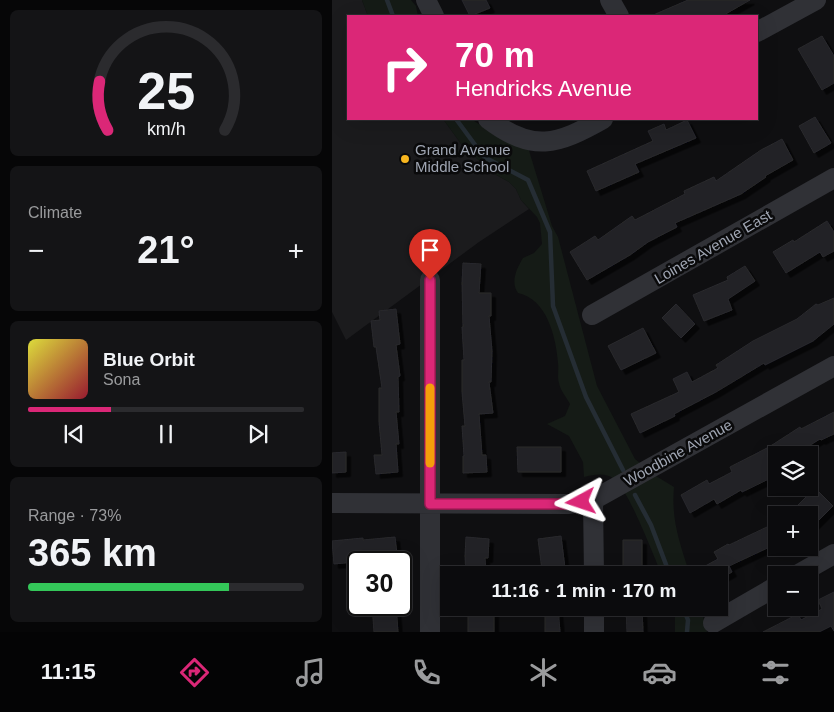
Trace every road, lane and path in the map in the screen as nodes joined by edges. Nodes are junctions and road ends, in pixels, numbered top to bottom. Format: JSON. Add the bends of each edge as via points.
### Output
{"nodes":[{"id":1,"x":426,"y":0,"type":"edge"},
{"id":2,"x":610,"y":0,"type":"edge"},
{"id":3,"x":816,"y":0,"type":"edge"},
{"id":4,"x":434,"y":15,"type":"edge"},
{"id":5,"x":618,"y":15,"type":"edge"},
{"id":6,"x":758,"y":31,"type":"edge"},
{"id":7,"x":489,"y":120,"type":"edge"},
{"id":8,"x":601,"y":120,"type":"edge"},
{"id":9,"x":834,"y":178,"type":"edge"},
{"id":10,"x":430,"y":280,"type":"dead end"},
{"id":11,"x":592,"y":315,"type":"dead end"},
{"id":12,"x":834,"y":366,"type":"edge"},
{"id":13,"x":594,"y":500,"type":"junction"},
{"id":14,"x":332,"y":503,"type":"edge"},
{"id":15,"x":430,"y":504,"type":"junction"},
{"id":16,"x":834,"y":554,"type":"edge"},
{"id":17,"x":594,"y":566,"type":"edge"},
{"id":18,"x":813,"y":566,"type":"edge"},
{"id":19,"x":768,"y":591,"type":"edge"},
{"id":20,"x":594,"y":616,"type":"edge"},
{"id":21,"x":713,"y":623,"type":"dead end"},
{"id":22,"x":430,"y":632,"type":"edge"},
{"id":23,"x":594,"y":632,"type":"edge"}],
"edges":[{"from":1,"to":4,"type":"street"},
{"from":2,"to":5,"type":"street"},
{"from":3,"to":6,"type":"street"},
{"from":7,"to":8,"type":"street","via":[[510,134],[540,142],[560,140]]},
{"from":9,"to":11,"type":"street","name":"Loines Avenue East"},
{"from":10,"to":15,"type":"street"},
{"from":12,"to":13,"type":"street","name":"Woodbine Avenue"},
{"from":13,"to":15,"type":"street","name":"Woodbine Avenue","via":[[569,504]]},
{"from":13,"to":17,"type":"street"},
{"from":14,"to":15,"type":"street","name":"Woodbine Avenue"},
{"from":15,"to":22,"type":"street"},
{"from":16,"to":18,"type":"street"},
{"from":19,"to":21,"type":"street"},
{"from":20,"to":23,"type":"street"}]}
